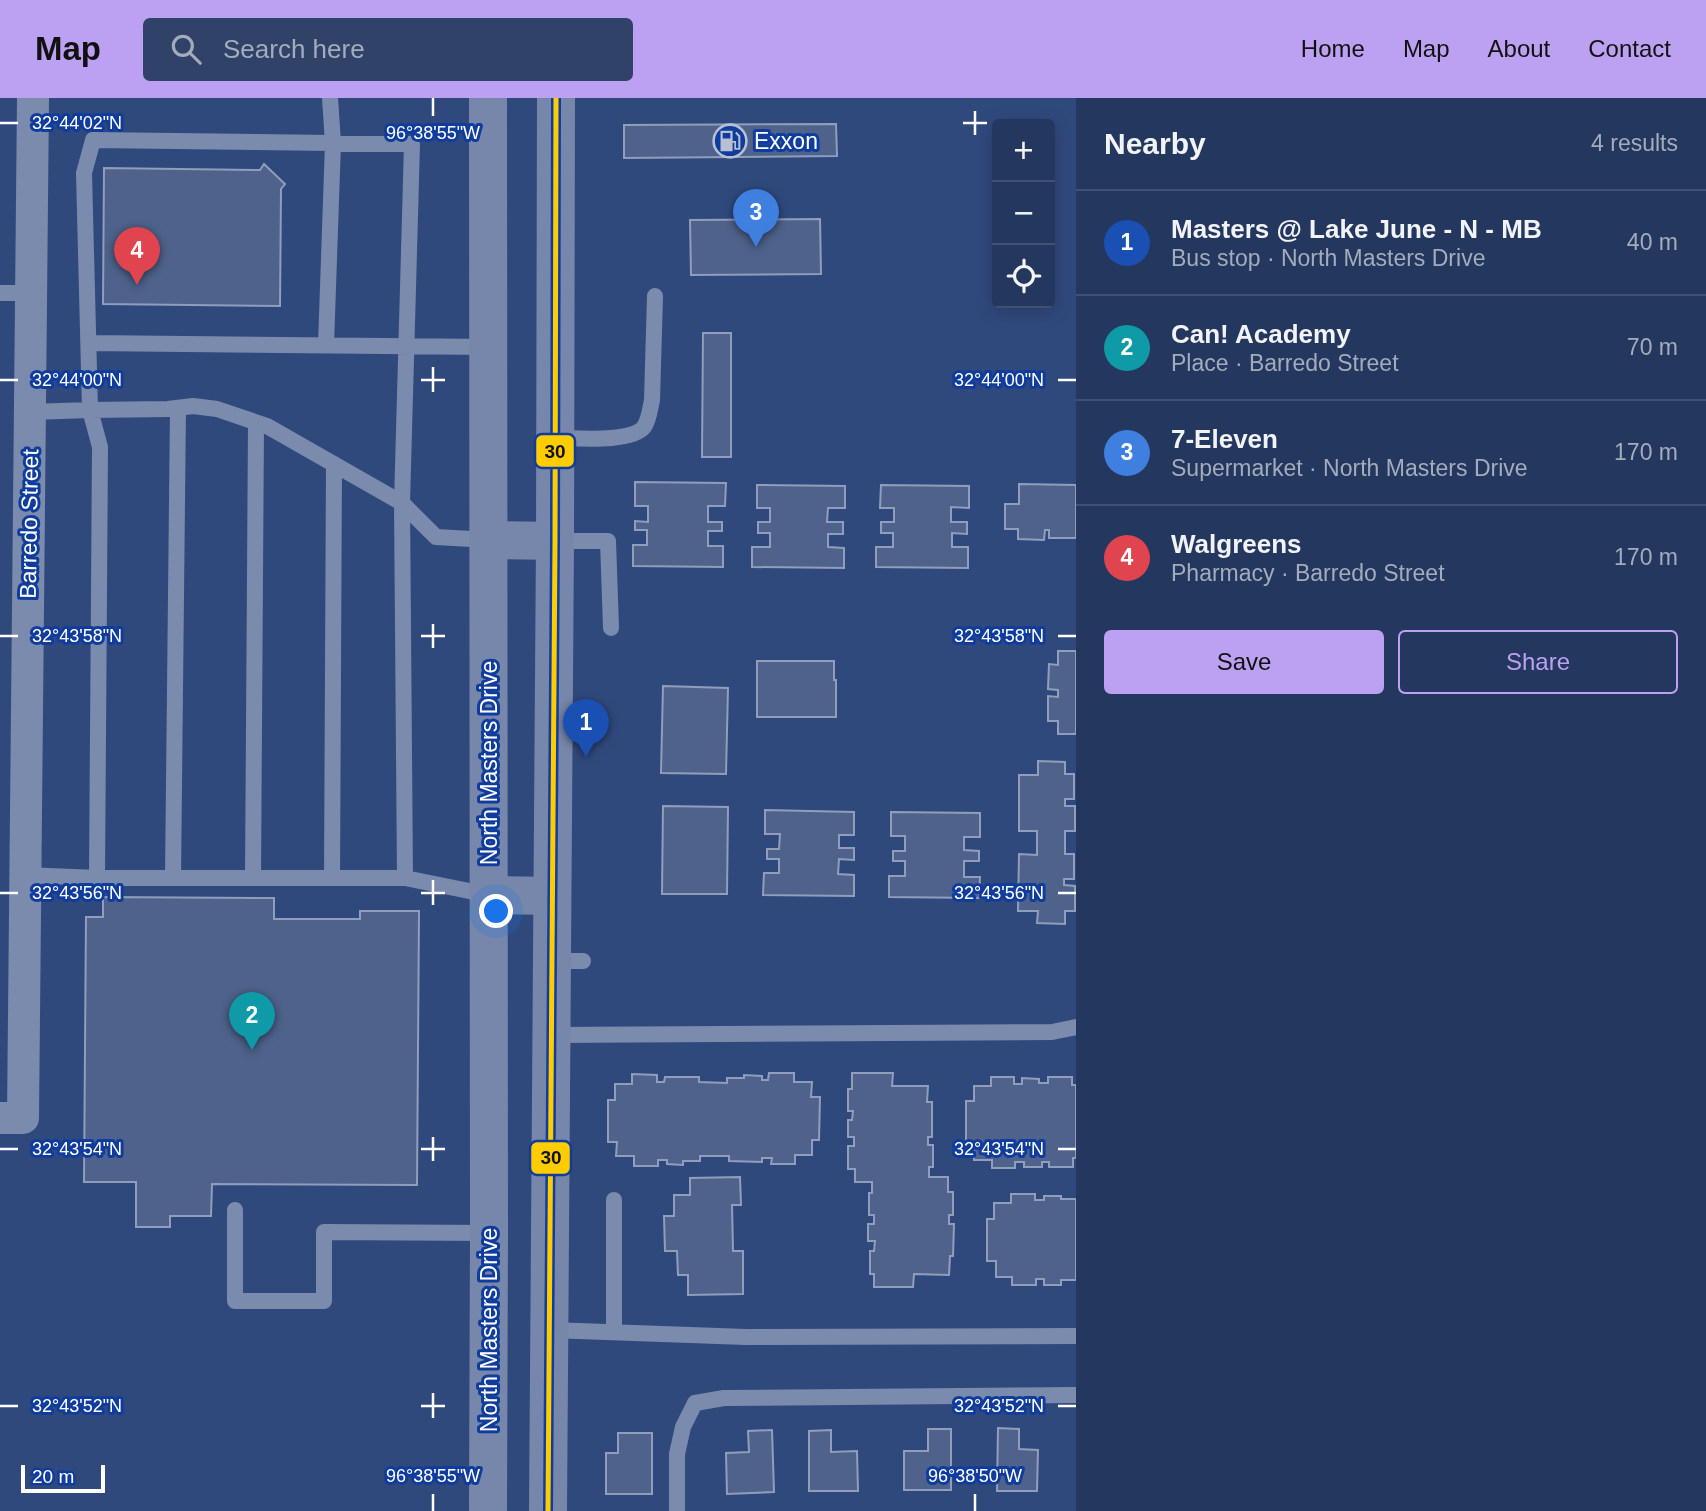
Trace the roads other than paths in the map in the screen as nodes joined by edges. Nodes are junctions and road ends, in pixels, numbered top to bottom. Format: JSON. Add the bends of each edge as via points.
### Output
{"nodes":[{"id":1,"x":33,"y":98,"type":"edge"},
{"id":2,"x":330,"y":98,"type":"edge"},
{"id":3,"x":488,"y":98,"type":"edge"},
{"id":4,"x":556,"y":98,"type":"edge"},
{"id":5,"x":333,"y":144,"type":"junction"},
{"id":6,"x":0,"y":293,"type":"edge"},
{"id":7,"x":31,"y":293,"type":"junction"},
{"id":8,"x":655,"y":296,"type":"dead end"},
{"id":9,"x":89,"y":343,"type":"junction"},
{"id":10,"x":326,"y":345,"type":"junction"},
{"id":11,"x":408,"y":346,"type":"junction"},
{"id":12,"x":489,"y":347,"type":"junction"},
{"id":13,"x":178,"y":408,"type":"junction"},
{"id":14,"x":90,"y":410,"type":"junction"},
{"id":15,"x":30,"y":412,"type":"junction"},
{"id":16,"x":256,"y":423,"type":"junction"},
{"id":17,"x":556,"y":439,"type":"junction"},
{"id":18,"x":334,"y":464,"type":"junction"},
{"id":19,"x":402,"y":503,"type":"junction"},
{"id":20,"x":489,"y":540,"type":"junction"},
{"id":21,"x":555,"y":541,"type":"junction"},
{"id":22,"x":611,"y":628,"type":"dead end"},
{"id":23,"x":25,"y":875,"type":"junction"},
{"id":24,"x":97,"y":877,"type":"junction"},
{"id":25,"x":173,"y":878,"type":"junction"},
{"id":26,"x":253,"y":878,"type":"junction"},
{"id":27,"x":332,"y":878,"type":"junction"},
{"id":28,"x":405,"y":878,"type":"junction"},
{"id":29,"x":489,"y":895,"type":"junction"},
{"id":30,"x":552,"y":895,"type":"junction"},
{"id":31,"x":1076,"y":1027,"type":"edge"},
{"id":32,"x":551,"y":1035,"type":"junction"},
{"id":33,"x":11,"y":1118,"type":"edge"},
{"id":34,"x":614,"y":1200,"type":"dead end"},
{"id":35,"x":235,"y":1210,"type":"dead end"},
{"id":36,"x":489,"y":1233,"type":"junction"},
{"id":37,"x":550,"y":1329,"type":"junction"},
{"id":38,"x":614,"y":1332,"type":"junction"},
{"id":39,"x":1076,"y":1336,"type":"edge"},
{"id":40,"x":1076,"y":1395,"type":"edge"},
{"id":41,"x":488,"y":1511,"type":"edge"},
{"id":42,"x":548,"y":1511,"type":"edge"},
{"id":43,"x":677,"y":1511,"type":"edge"}],
"edges":[{"from":1,"to":7,"type":"street","name":"Barredo Street"},
{"from":2,"to":5,"type":"lane"},
{"from":3,"to":12,"type":"main road","name":"North Masters Drive"},
{"from":4,"to":17,"type":"main road"},
{"from":5,"to":9,"type":"lane","via":[[93,140],[84,173]]},
{"from":5,"to":10,"type":"lane"},
{"from":5,"to":11,"type":"lane","via":[[412,144]]},
{"from":6,"to":7,"type":"lane"},
{"from":7,"to":15,"type":"street","name":"Barredo Street"},
{"from":8,"to":17,"type":"lane","via":[[652,400],[643,429],[614,439]]},
{"from":9,"to":10,"type":"lane"},
{"from":9,"to":14,"type":"lane"},
{"from":10,"to":11,"type":"lane"},
{"from":11,"to":12,"type":"lane"},
{"from":11,"to":19,"type":"lane"},
{"from":12,"to":20,"type":"main road","name":"North Masters Drive"},
{"from":13,"to":14,"type":"lane"},
{"from":13,"to":16,"type":"lane","via":[[218,409]]},
{"from":13,"to":25,"type":"lane"},
{"from":14,"to":15,"type":"lane"},
{"from":14,"to":24,"type":"lane","via":[[100,447]]},
{"from":15,"to":23,"type":"street","name":"Barredo Street"},
{"from":16,"to":18,"type":"lane"},
{"from":16,"to":26,"type":"lane"},
{"from":17,"to":21,"type":"main road"},
{"from":18,"to":19,"type":"lane"},
{"from":18,"to":27,"type":"lane"},
{"from":19,"to":20,"type":"lane","via":[[436,537]]},
{"from":19,"to":28,"type":"lane"},
{"from":20,"to":21,"type":"main road"},
{"from":20,"to":29,"type":"main road","name":"North Masters Drive"},
{"from":21,"to":22,"type":"lane","via":[[608,541]]},
{"from":21,"to":30,"type":"main road"},
{"from":23,"to":24,"type":"lane"},
{"from":23,"to":33,"type":"street","name":"Barredo Street"},
{"from":24,"to":25,"type":"lane"},
{"from":25,"to":26,"type":"lane"},
{"from":26,"to":27,"type":"lane"},
{"from":27,"to":28,"type":"lane"},
{"from":28,"to":29,"type":"lane"},
{"from":29,"to":30,"type":"main road"},
{"from":29,"to":36,"type":"main road","name":"North Masters Drive"},
{"from":30,"to":32,"type":"main road","via":[[568,961]]},
{"from":31,"to":32,"type":"lane","via":[[1052,1032]]},
{"from":32,"to":37,"type":"main road"},
{"from":34,"to":38,"type":"lane"},
{"from":35,"to":36,"type":"lane","via":[[235,1301],[324,1301],[324,1232]]},
{"from":36,"to":41,"type":"main road","name":"North Masters Drive"},
{"from":37,"to":38,"type":"lane"},
{"from":37,"to":42,"type":"main road"},
{"from":38,"to":39,"type":"lane","via":[[746,1337]]},
{"from":40,"to":43,"type":"lane","via":[[724,1398],[695,1403],[677,1454]]}]}
